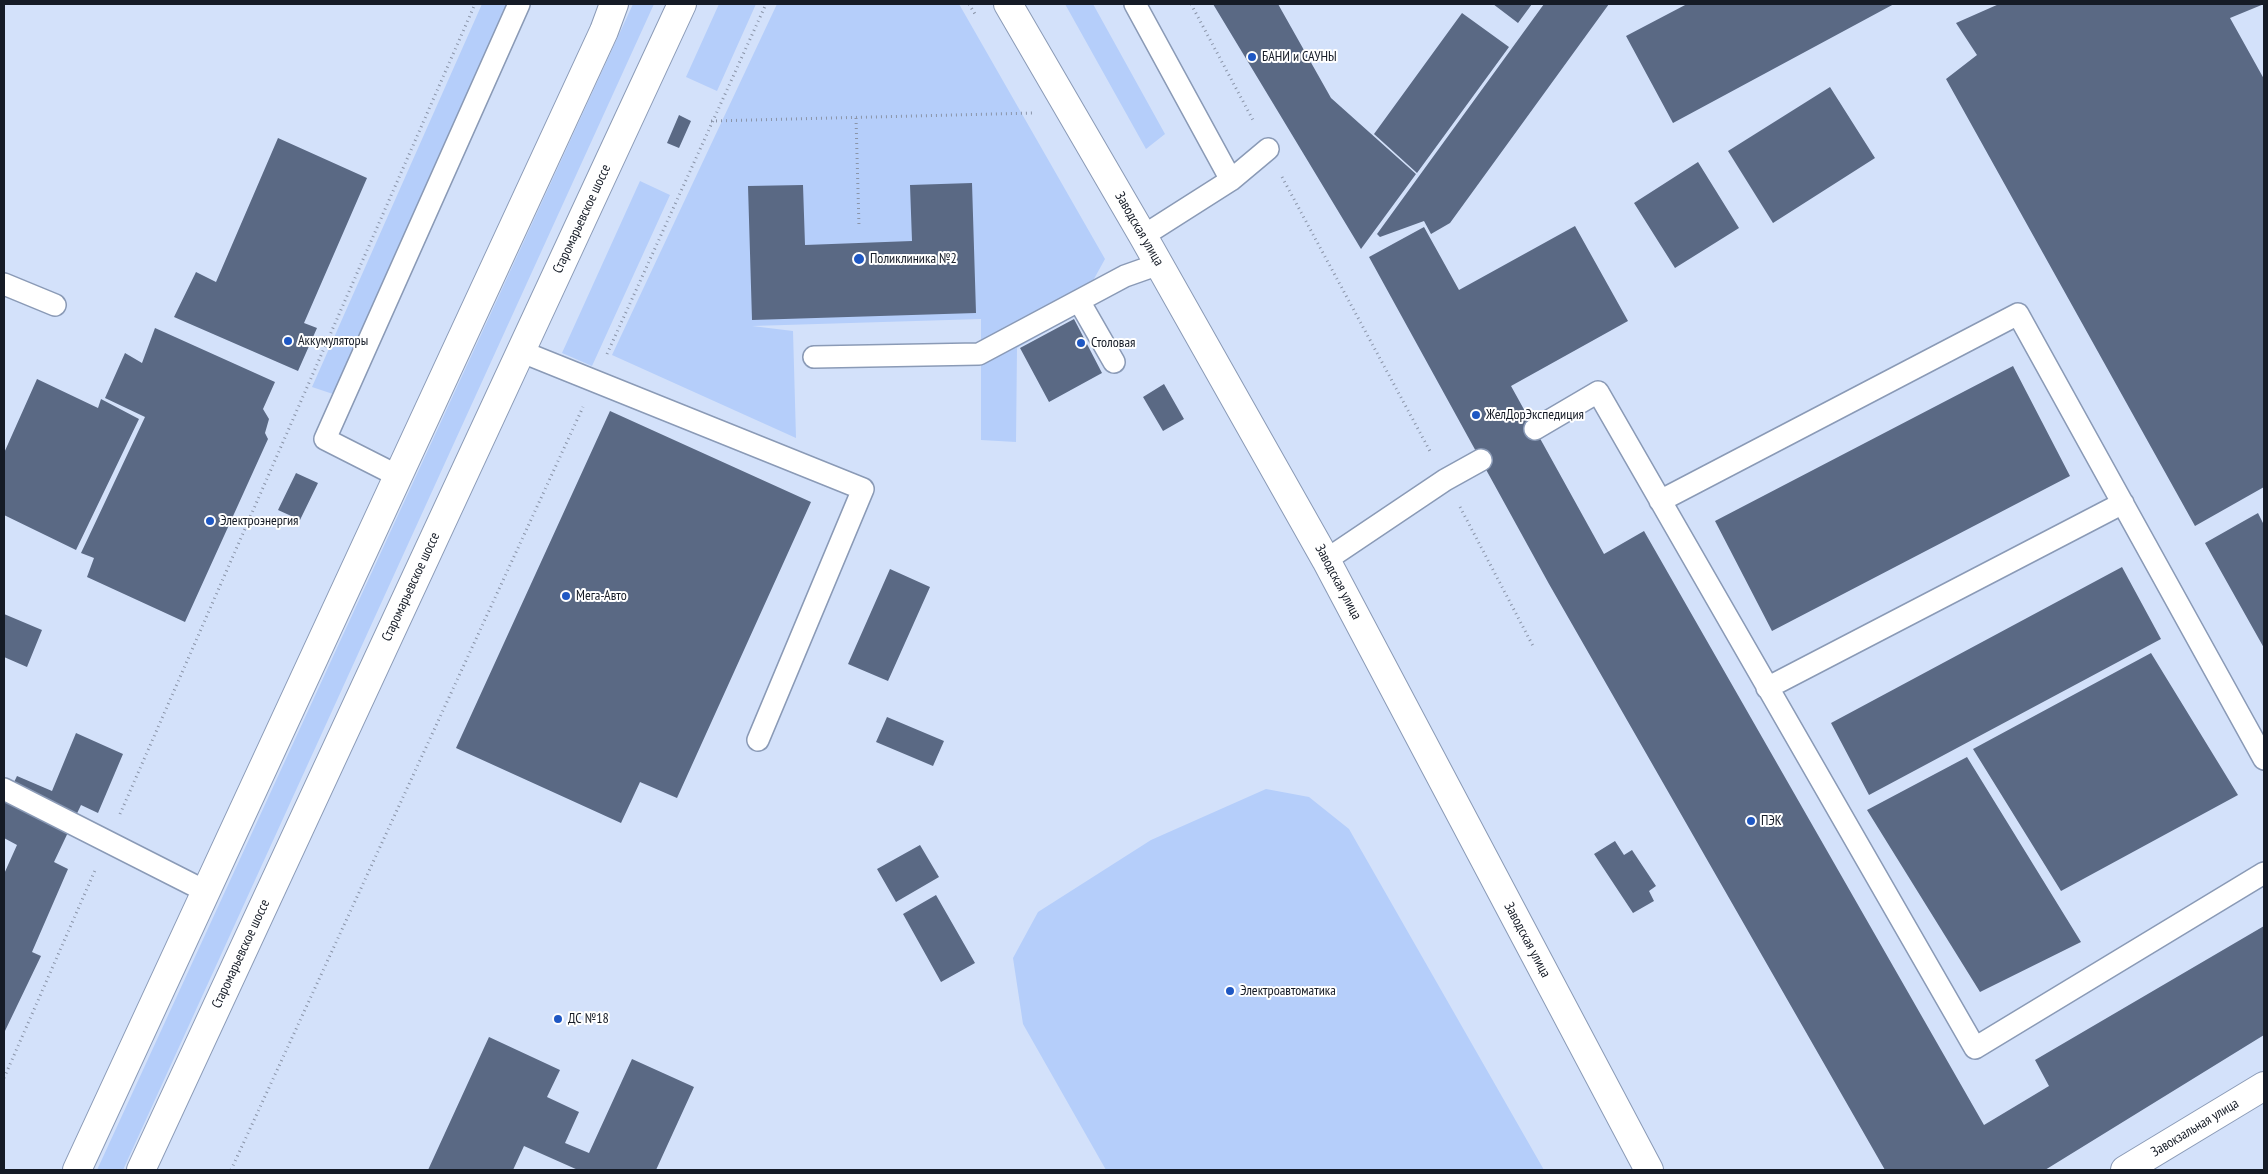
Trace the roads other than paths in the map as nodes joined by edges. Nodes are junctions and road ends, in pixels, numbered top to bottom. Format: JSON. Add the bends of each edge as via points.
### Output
{"nodes":[{"id":1,"x":519,"y":4,"type":"edge"},
{"id":2,"x":614,"y":4,"type":"edge"},
{"id":3,"x":682,"y":4,"type":"edge"},
{"id":4,"x":1008,"y":4,"type":"edge"},
{"id":5,"x":1135,"y":4,"type":"edge"},
{"id":6,"x":1268,"y":149,"type":"road end"},
{"id":7,"x":1231,"y":180,"type":"junction"},
{"id":8,"x":1143,"y":236,"type":"junction"},
{"id":9,"x":1160,"y":264,"type":"junction"},
{"id":10,"x":4,"y":284,"type":"edge"},
{"id":11,"x":1079,"y":301,"type":"junction"},
{"id":12,"x":55,"y":305,"type":"dead end"},
{"id":13,"x":520,"y":351,"type":"junction"},
{"id":14,"x":814,"y":357,"type":"dead end"},
{"id":15,"x":1114,"y":362,"type":"dead end"},
{"id":16,"x":1535,"y":429,"type":"dead end"},
{"id":17,"x":1480,"y":460,"type":"dead end"},
{"id":18,"x":398,"y":476,"type":"junction"},
{"id":19,"x":1660,"y":501,"type":"junction"},
{"id":20,"x":2123,"y":503,"type":"junction"},
{"id":21,"x":1326,"y":560,"type":"junction"},
{"id":22,"x":1767,"y":688,"type":"junction"},
{"id":23,"x":758,"y":740,"type":"dead end"},
{"id":24,"x":2264,"y":759,"type":"edge"},
{"id":25,"x":4,"y":790,"type":"edge"},
{"id":26,"x":2264,"y":873,"type":"edge"},
{"id":27,"x":206,"y":892,"type":"junction"},
{"id":28,"x":2264,"y":1086,"type":"edge"},
{"id":29,"x":77,"y":1170,"type":"edge"},
{"id":30,"x":141,"y":1170,"type":"edge"},
{"id":31,"x":1649,"y":1170,"type":"edge"},
{"id":32,"x":2125,"y":1170,"type":"edge"}],
"edges":[{"from":1,"to":18,"type":"lane","via":[[325,439]]},
{"from":2,"to":18,"type":"main road"},
{"from":3,"to":13,"type":"main road","name":"Старомарьевское шоссе"},
{"from":4,"to":8,"type":"main road","name":"Заводская улица"},
{"from":5,"to":7,"type":"lane"},
{"from":6,"to":7,"type":"lane"},
{"from":7,"to":8,"type":"lane"},
{"from":8,"to":9,"type":"main road","name":"Заводская улица"},
{"from":9,"to":11,"type":"lane","via":[[1125,276]]},
{"from":9,"to":21,"type":"main road","name":"Заводская улица"},
{"from":10,"to":12,"type":"lane"},
{"from":11,"to":14,"type":"lane","via":[[979,354]]},
{"from":11,"to":15,"type":"lane"},
{"from":13,"to":23,"type":"lane","via":[[863,489]]},
{"from":13,"to":30,"type":"main road","name":"Старомарьевское шоссе"},
{"from":16,"to":19,"type":"lane","via":[[1598,392]]},
{"from":17,"to":21,"type":"lane"},
{"from":18,"to":27,"type":"main road"},
{"from":19,"to":20,"type":"lane","via":[[2018,314]]},
{"from":19,"to":22,"type":"lane"},
{"from":20,"to":22,"type":"lane"},
{"from":20,"to":24,"type":"lane"},
{"from":21,"to":31,"type":"main road","name":"Заводская улица"},
{"from":22,"to":26,"type":"lane","via":[[1975,1048]]},
{"from":25,"to":27,"type":"lane"},
{"from":27,"to":29,"type":"main road"},
{"from":28,"to":32,"type":"main road","name":"Завокзальная улица"}]}
